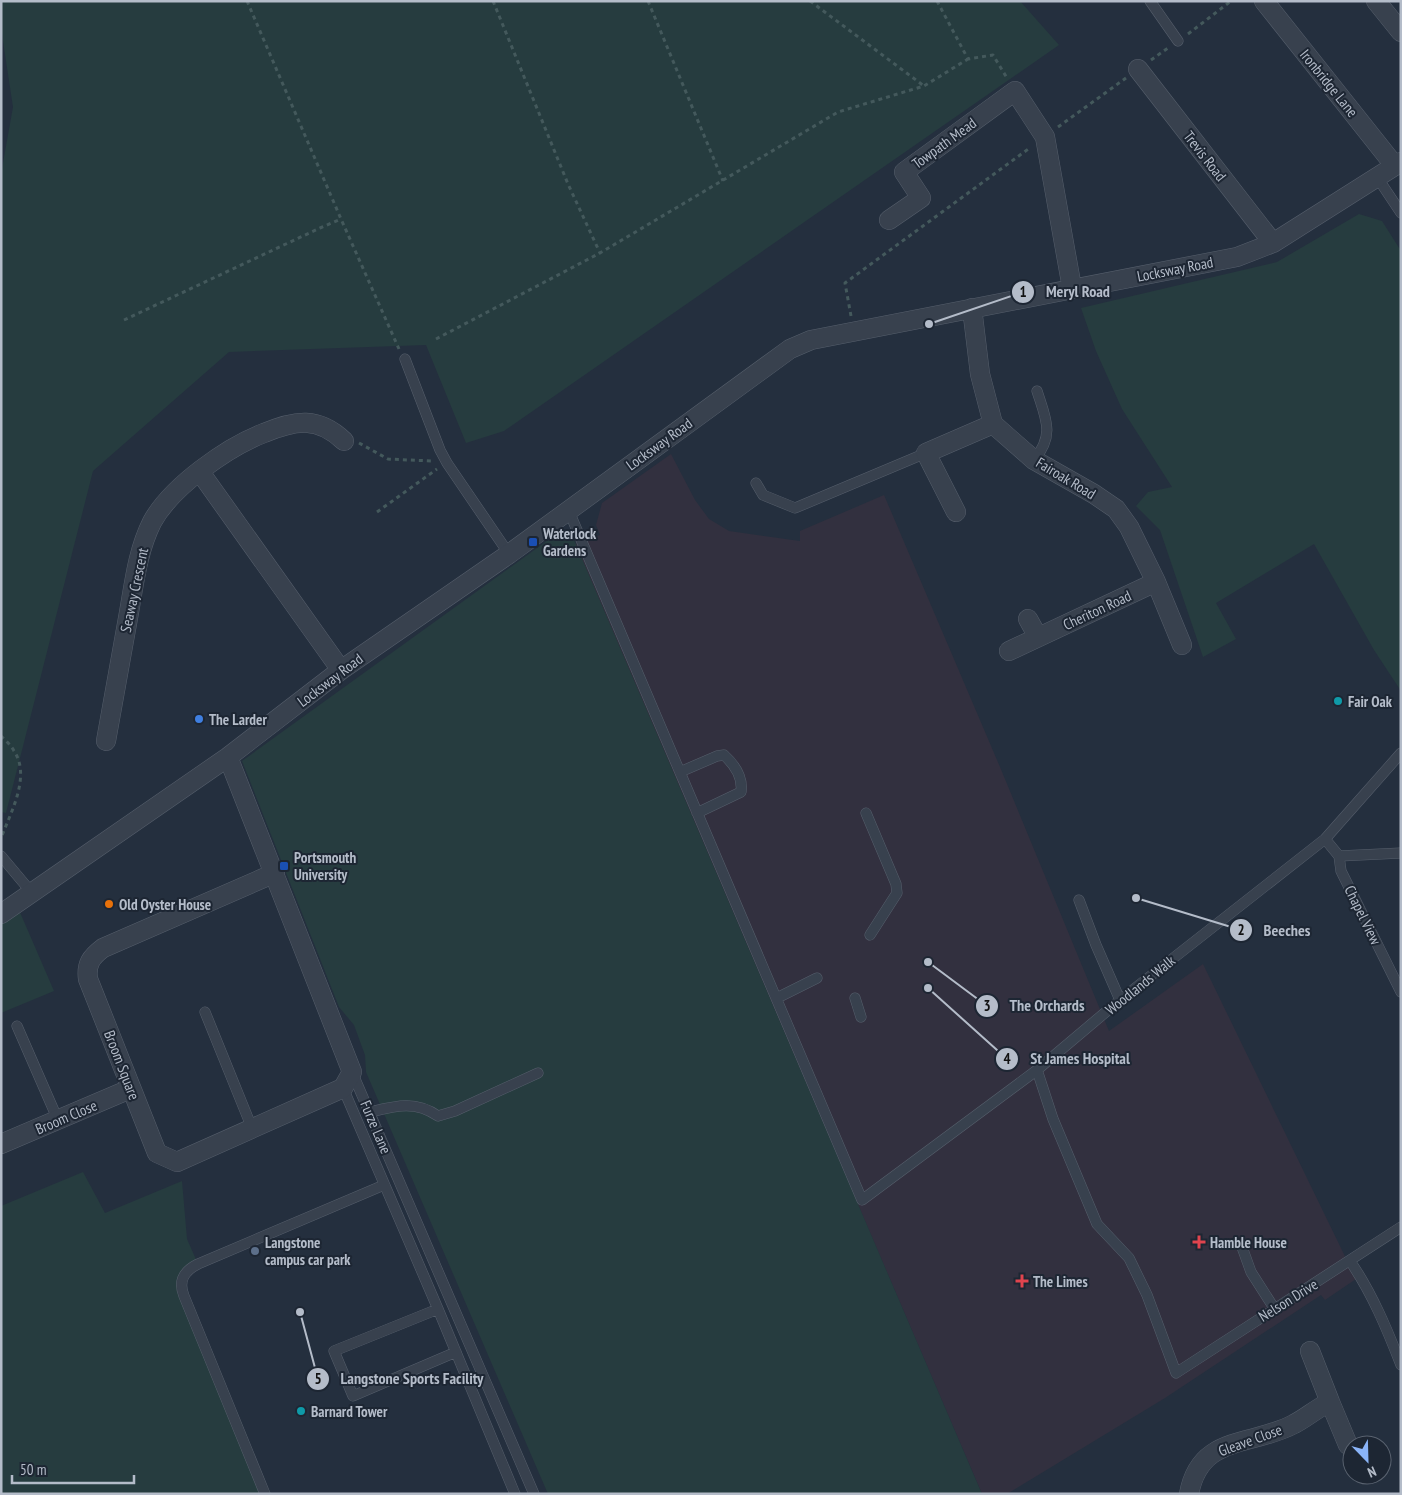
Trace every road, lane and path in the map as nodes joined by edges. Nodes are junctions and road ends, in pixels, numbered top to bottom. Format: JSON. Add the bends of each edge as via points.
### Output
{"nodes":[{"id":1,"x":247,"y":1,"type":"edge"},
{"id":2,"x":493,"y":1,"type":"edge"},
{"id":3,"x":648,"y":1,"type":"edge"},
{"id":4,"x":810,"y":1,"type":"edge"},
{"id":5,"x":937,"y":1,"type":"edge"},
{"id":6,"x":1150,"y":1,"type":"edge"},
{"id":7,"x":1231,"y":1,"type":"edge"},
{"id":8,"x":1264,"y":1,"type":"edge"},
{"id":9,"x":1376,"y":1,"type":"edge"},
{"id":10,"x":1401,"y":32,"type":"edge"},
{"id":11,"x":1178,"y":41,"type":"junction"},
{"id":12,"x":968,"y":59,"type":"junction"},
{"id":13,"x":1138,"y":69,"type":"junction"},
{"id":14,"x":924,"y":86,"type":"junction"},
{"id":15,"x":1016,"y":91,"type":"junction"},
{"id":16,"x":1045,"y":136,"type":"junction"},
{"id":17,"x":1398,"y":164,"type":"edge"},
{"id":18,"x":1377,"y":177,"type":"junction"},
{"id":19,"x":723,"y":181,"type":"junction"},
{"id":20,"x":1401,"y":213,"type":"edge"},
{"id":21,"x":340,"y":219,"type":"junction"},
{"id":22,"x":889,"y":220,"type":"dead end"},
{"id":23,"x":1273,"y":243,"type":"junction"},
{"id":24,"x":600,"y":254,"type":"junction"},
{"id":25,"x":1072,"y":288,"type":"junction"},
{"id":26,"x":972,"y":308,"type":"junction"},
{"id":27,"x":124,"y":320,"type":"dead end"},
{"id":28,"x":854,"y":331,"type":"junction"},
{"id":29,"x":436,"y":339,"type":"dead end"},
{"id":30,"x":405,"y":359,"type":"joint"},
{"id":31,"x":1037,"y":391,"type":"dead end"},
{"id":32,"x":993,"y":424,"type":"junction"},
{"id":33,"x":344,"y":441,"type":"joint"},
{"id":34,"x":926,"y":452,"type":"junction"},
{"id":35,"x":1034,"y":460,"type":"junction"},
{"id":36,"x":447,"y":463,"type":"junction"},
{"id":37,"x":200,"y":472,"type":"junction"},
{"id":38,"x":756,"y":483,"type":"dead end"},
{"id":39,"x":568,"y":509,"type":"junction"},
{"id":40,"x":376,"y":512,"type":"dead end"},
{"id":41,"x":956,"y":512,"type":"dead end"},
{"id":42,"x":509,"y":554,"type":"junction"},
{"id":43,"x":1156,"y":582,"type":"junction"},
{"id":44,"x":1028,"y":620,"type":"dead end"},
{"id":45,"x":1038,"y":637,"type":"junction"},
{"id":46,"x":1182,"y":645,"type":"dead end"},
{"id":47,"x":1008,"y":651,"type":"dead end"},
{"id":48,"x":341,"y":670,"type":"junction"},
{"id":49,"x":1,"y":736,"type":"edge"},
{"id":50,"x":106,"y":742,"type":"dead end"},
{"id":51,"x":1401,"y":753,"type":"edge"},
{"id":52,"x":228,"y":757,"type":"junction"},
{"id":53,"x":680,"y":772,"type":"junction"},
{"id":54,"x":698,"y":812,"type":"junction"},
{"id":55,"x":866,"y":813,"type":"dead end"},
{"id":56,"x":1,"y":838,"type":"edge"},
{"id":57,"x":1325,"y":840,"type":"junction"},
{"id":58,"x":1401,"y":853,"type":"edge"},
{"id":59,"x":1,"y":856,"type":"edge"},
{"id":60,"x":1340,"y":856,"type":"junction"},
{"id":61,"x":275,"y":873,"type":"junction"},
{"id":62,"x":32,"y":893,"type":"junction"},
{"id":63,"x":1079,"y":900,"type":"dead end"},
{"id":64,"x":1,"y":914,"type":"edge"},
{"id":65,"x":870,"y":935,"type":"dead end"},
{"id":66,"x":817,"y":978,"type":"dead end"},
{"id":67,"x":1401,"y":992,"type":"edge"},
{"id":68,"x":777,"y":998,"type":"junction"},
{"id":69,"x":855,"y":998,"type":"dead end"},
{"id":70,"x":1120,"y":1000,"type":"junction"},
{"id":71,"x":205,"y":1012,"type":"dead end"},
{"id":72,"x":861,"y":1017,"type":"dead end"},
{"id":73,"x":17,"y":1026,"type":"dead end"},
{"id":74,"x":1037,"y":1070,"type":"junction"},
{"id":75,"x":352,"y":1072,"type":"junction"},
{"id":76,"x":538,"y":1073,"type":"dead end"},
{"id":77,"x":343,"y":1088,"type":"junction"},
{"id":78,"x":130,"y":1089,"type":"junction"},
{"id":79,"x":370,"y":1112,"type":"junction"},
{"id":80,"x":58,"y":1120,"type":"junction"},
{"id":81,"x":252,"y":1128,"type":"junction"},
{"id":82,"x":1,"y":1144,"type":"edge"},
{"id":83,"x":384,"y":1185,"type":"junction"},
{"id":84,"x":1401,"y":1227,"type":"edge"},
{"id":85,"x":1242,"y":1247,"type":"dead end"},
{"id":86,"x":1350,"y":1261,"type":"junction"},
{"id":87,"x":438,"y":1308,"type":"junction"},
{"id":88,"x":1274,"y":1308,"type":"junction"},
{"id":89,"x":1310,"y":1351,"type":"dead end"},
{"id":90,"x":456,"y":1352,"type":"junction"},
{"id":91,"x":1401,"y":1365,"type":"edge"},
{"id":92,"x":1330,"y":1402,"type":"junction"},
{"id":93,"x":1344,"y":1435,"type":"edge"},
{"id":94,"x":265,"y":1494,"type":"edge"},
{"id":95,"x":515,"y":1494,"type":"edge"},
{"id":96,"x":534,"y":1494,"type":"edge"},
{"id":97,"x":1189,"y":1494,"type":"edge"}],
"edges":[{"from":1,"to":21,"type":"path"},
{"from":2,"to":24,"type":"path"},
{"from":3,"to":19,"type":"path"},
{"from":4,"to":14,"type":"path"},
{"from":5,"to":12,"type":"path"},
{"from":6,"to":11,"type":"lane"},
{"from":7,"to":11,"type":"path"},
{"from":8,"to":17,"type":"street","name":"Ironbridge Lane"},
{"from":9,"to":10,"type":"street"},
{"from":11,"to":13,"type":"path"},
{"from":12,"to":14,"type":"path"},
{"from":12,"to":15,"type":"path","via":[[993,55]]},
{"from":13,"to":16,"type":"path"},
{"from":13,"to":23,"type":"street","name":"Trevis Road"},
{"from":14,"to":19,"type":"path","via":[[838,112]]},
{"from":15,"to":16,"type":"street"},
{"from":15,"to":22,"type":"street","name":"Towpath Mead","via":[[904,172],[921,198]]},
{"from":16,"to":25,"type":"street"},
{"from":16,"to":28,"type":"path","via":[[845,283]]},
{"from":17,"to":18,"type":"street","name":"Locksway Road"},
{"from":18,"to":20,"type":"lane"},
{"from":18,"to":23,"type":"street","name":"Locksway Road"},
{"from":19,"to":24,"type":"path"},
{"from":21,"to":27,"type":"path"},
{"from":21,"to":30,"type":"path"},
{"from":23,"to":25,"type":"street","name":"Locksway Road","via":[[1237,257]]},
{"from":24,"to":29,"type":"path"},
{"from":25,"to":26,"type":"street","name":"Locksway Road"},
{"from":26,"to":28,"type":"street","name":"Locksway Road"},
{"from":26,"to":32,"type":"street","via":[[980,374]]},
{"from":28,"to":39,"type":"street","name":"Locksway Road","via":[[811,340],[790,349]]},
{"from":30,"to":36,"type":"lane"},
{"from":31,"to":35,"type":"lane","via":[[1047,433],[1043,449]]},
{"from":32,"to":34,"type":"street"},
{"from":32,"to":35,"type":"street","name":"Fairoak Road"},
{"from":33,"to":36,"type":"path","via":[[358,442],[388,458]]},
{"from":33,"to":37,"type":"street","name":"Seaway Crescent","via":[[321,425],[293,424],[250,439]]},
{"from":34,"to":38,"type":"lane","via":[[795,508],[763,495]]},
{"from":34,"to":41,"type":"street"},
{"from":35,"to":43,"type":"street","name":"Fairoak Road","via":[[1116,510],[1129,528]]},
{"from":36,"to":40,"type":"path"},
{"from":36,"to":42,"type":"lane"},
{"from":37,"to":48,"type":"street"},
{"from":37,"to":50,"type":"street","name":"Seaway Crescent","via":[[164,504],[143,543]]},
{"from":39,"to":42,"type":"street","name":"Locksway Road"},
{"from":39,"to":53,"type":"lane"},
{"from":42,"to":48,"type":"street","name":"Locksway Road"},
{"from":43,"to":45,"type":"street","name":"Cheriton Road"},
{"from":43,"to":46,"type":"street","name":"Fairoak Road"},
{"from":44,"to":45,"type":"street"},
{"from":45,"to":47,"type":"street","name":"Cheriton Road"},
{"from":48,"to":52,"type":"street","name":"Locksway Road"},
{"from":49,"to":56,"type":"path","via":[[15,752],[22,775]]},
{"from":51,"to":57,"type":"lane","name":"Woodlands Walk"},
{"from":52,"to":61,"type":"street","name":"Furze Lane"},
{"from":52,"to":62,"type":"street","name":"Locksway Road"},
{"from":53,"to":54,"type":"lane"},
{"from":53,"to":54,"type":"lane","via":[[717,756],[724,755],[733,764],[742,784],[741,792]]},
{"from":54,"to":68,"type":"lane"},
{"from":55,"to":65,"type":"lane","via":[[897,893]]},
{"from":57,"to":60,"type":"lane"},
{"from":57,"to":70,"type":"lane","name":"Woodlands Walk"},
{"from":58,"to":60,"type":"lane"},
{"from":59,"to":62,"type":"lane"},
{"from":60,"to":67,"type":"lane","name":"Chapel View","via":[[1340,870]]},
{"from":61,"to":75,"type":"street","name":"Furze Lane"},
{"from":61,"to":78,"type":"street","name":"Broom Square","via":[[93,955],[87,968],[88,979]]},
{"from":62,"to":64,"type":"street","name":"Locksway Road"},
{"from":63,"to":70,"type":"lane"},
{"from":66,"to":68,"type":"lane"},
{"from":68,"to":74,"type":"lane","name":"Woodlands Walk","via":[[862,1200]]},
{"from":69,"to":72,"type":"lane"},
{"from":70,"to":74,"type":"lane","name":"Woodlands Walk"},
{"from":71,"to":81,"type":"lane"},
{"from":73,"to":80,"type":"lane"},
{"from":74,"to":88,"type":"lane","name":"Nelson Drive","via":[[1053,1119],[1098,1224],[1129,1258],[1147,1295],[1176,1373]]},
{"from":75,"to":77,"type":"street"},
{"from":75,"to":79,"type":"lane","name":"Furze Lane"},
{"from":76,"to":79,"type":"lane","via":[[438,1116],[419,1106]]},
{"from":77,"to":81,"type":"street","name":"Broom Square"},
{"from":77,"to":83,"type":"lane"},
{"from":78,"to":80,"type":"street","name":"Broom Close"},
{"from":78,"to":81,"type":"street","name":"Broom Square","via":[[157,1153],[177,1162]]},
{"from":79,"to":96,"type":"lane","name":"Furze Lane"},
{"from":80,"to":82,"type":"street","name":"Broom Close"},
{"from":83,"to":87,"type":"lane"},
{"from":83,"to":94,"type":"lane","via":[[198,1264],[182,1278],[184,1296]]},
{"from":84,"to":86,"type":"lane","name":"Nelson Drive"},
{"from":85,"to":88,"type":"lane","via":[[1251,1272]]},
{"from":86,"to":88,"type":"lane","name":"Nelson Drive"},
{"from":86,"to":91,"type":"lane","via":[[1382,1320]]},
{"from":87,"to":90,"type":"lane"},
{"from":87,"to":90,"type":"lane","via":[[334,1351],[353,1396]]},
{"from":89,"to":92,"type":"street"},
{"from":90,"to":95,"type":"lane"},
{"from":92,"to":93,"type":"street"},
{"from":92,"to":97,"type":"street","name":"Gleave Close","via":[[1294,1424],[1227,1445],[1211,1454],[1200,1464]]}]}
